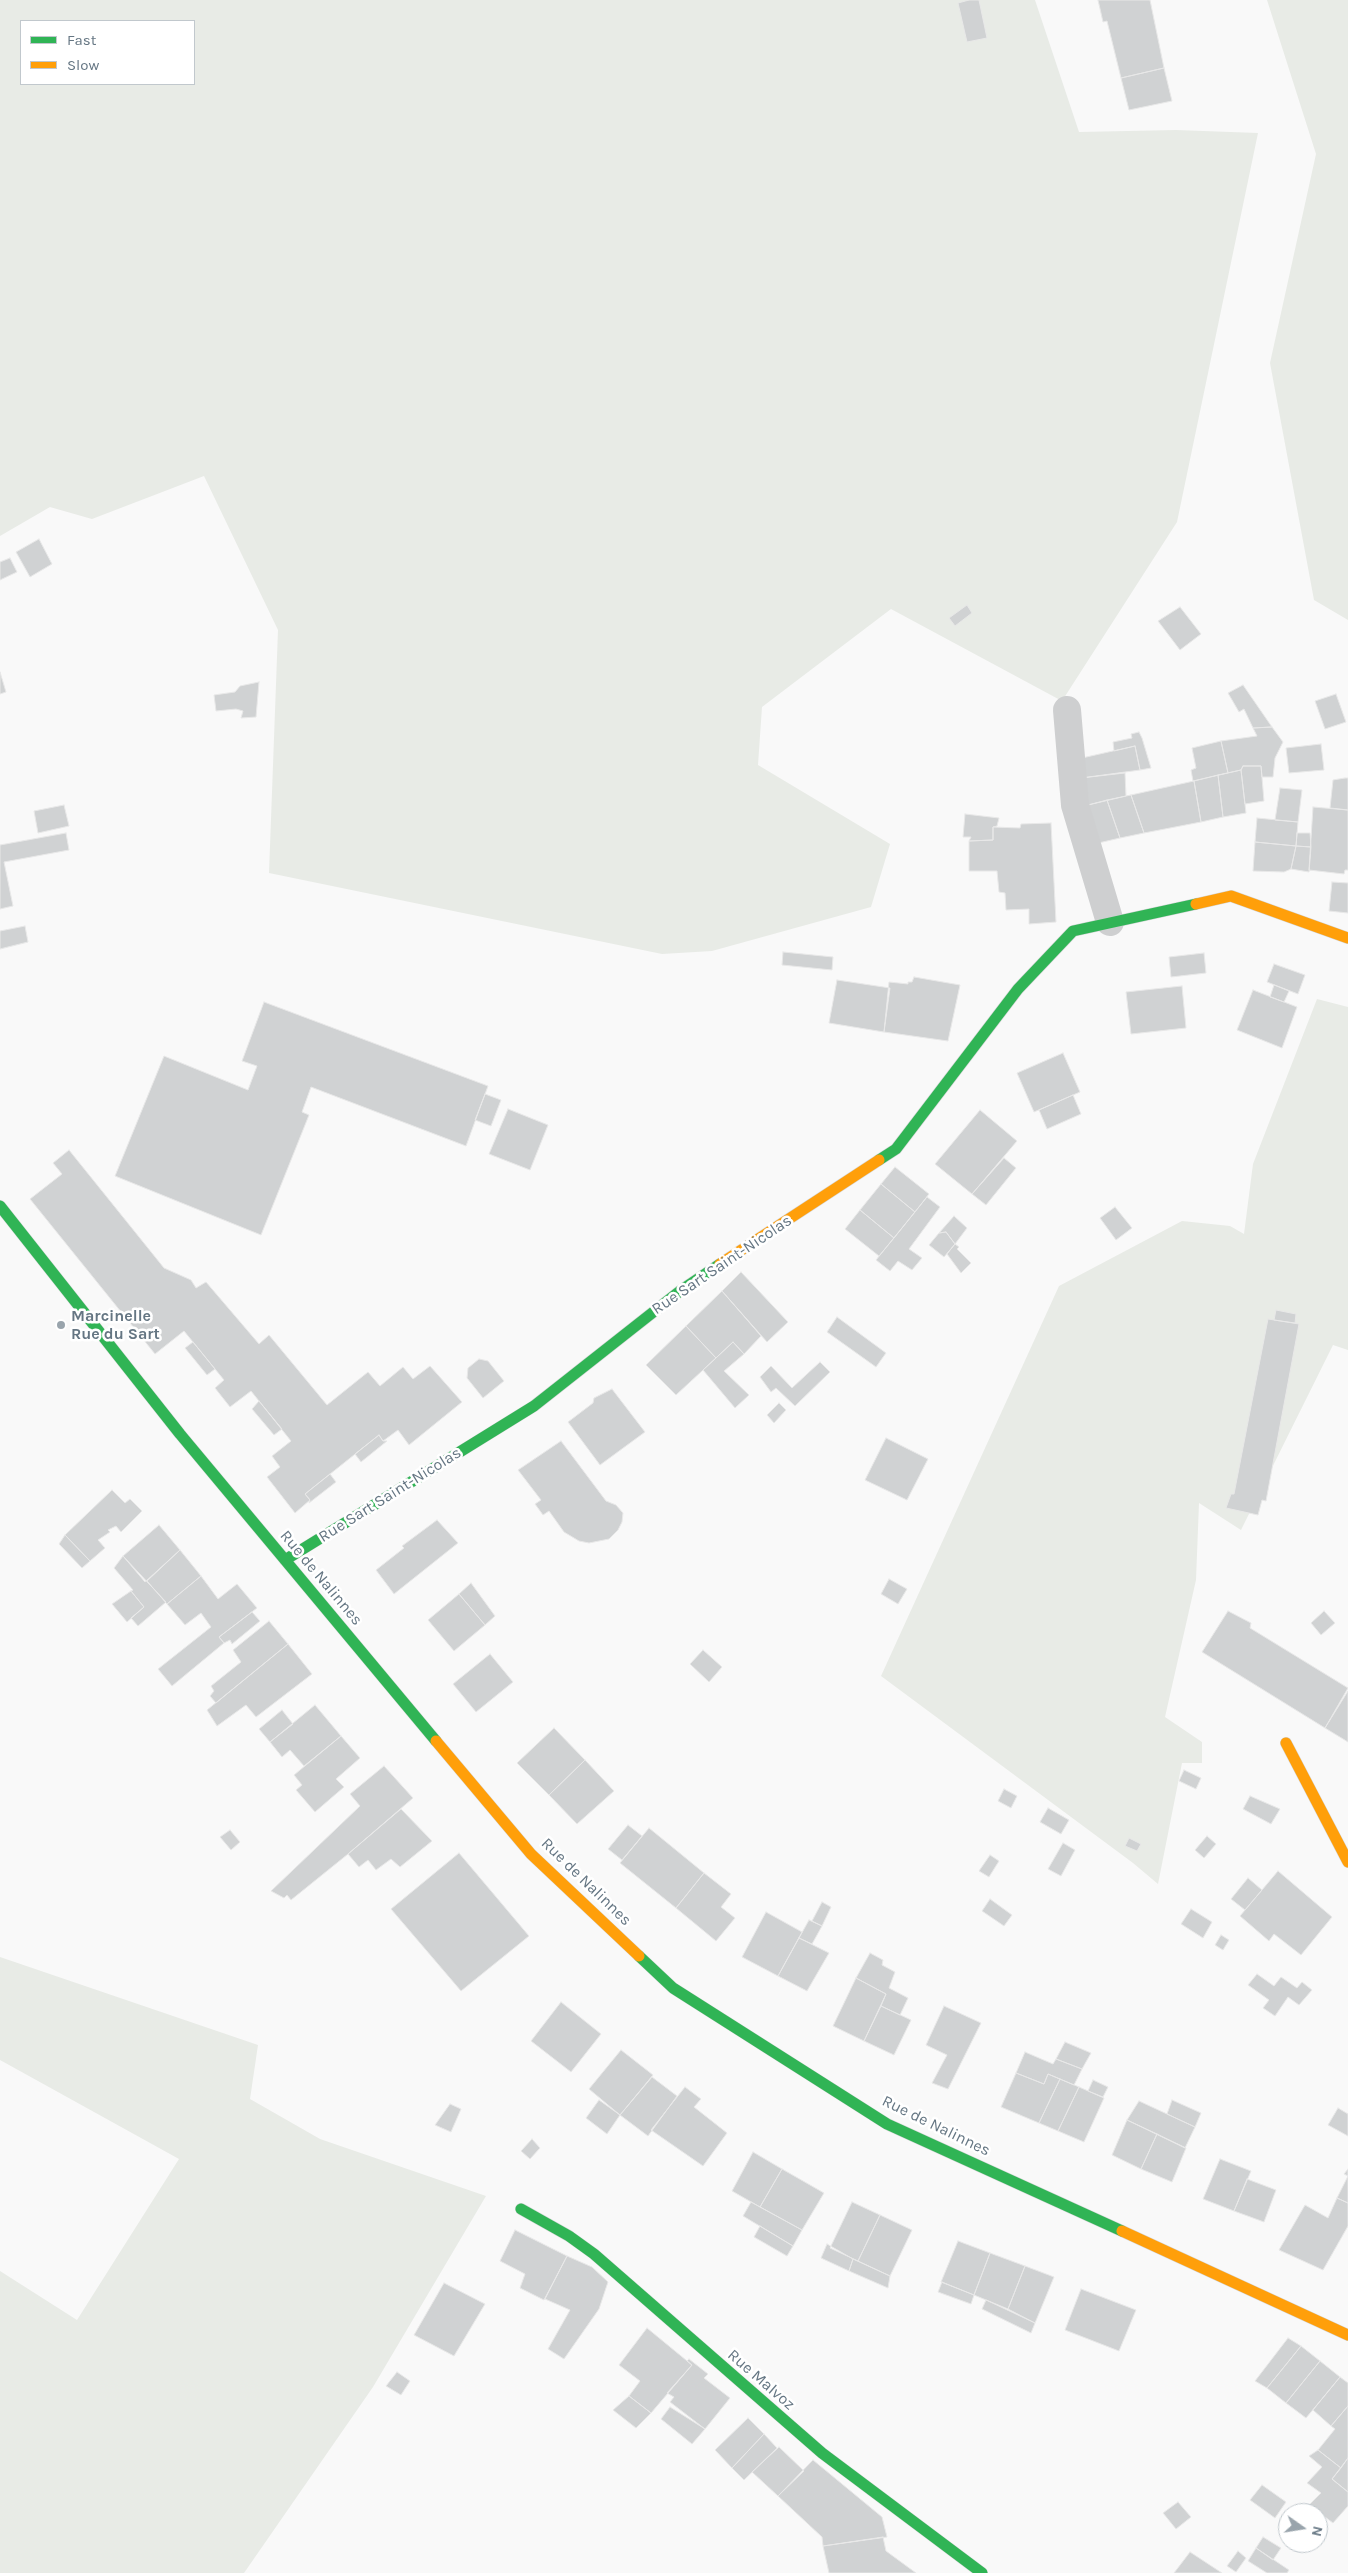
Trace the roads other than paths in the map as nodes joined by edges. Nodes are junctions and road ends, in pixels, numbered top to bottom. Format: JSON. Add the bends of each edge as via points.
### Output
{"nodes":[{"id":1,"x":1067,"y":710,"type":"dead end"},
{"id":2,"x":1110,"y":922,"type":"junction"},
{"id":3,"x":1348,"y":938,"type":"edge"},
{"id":4,"x":0,"y":1206,"type":"edge"},
{"id":5,"x":285,"y":1560,"type":"junction"},
{"id":6,"x":1286,"y":1743,"type":"dead end"},
{"id":7,"x":1348,"y":1862,"type":"edge"},
{"id":8,"x":521,"y":2209,"type":"dead end"},
{"id":9,"x":1348,"y":2335,"type":"edge"},
{"id":10,"x":982,"y":2573,"type":"edge"}],
"edges":[{"from":1,"to":2,"type":"street","via":[[1075,805]]},
{"from":2,"to":3,"type":"street","name":"Rue Sart Saint-Nicolas","via":[[1231,896]]},
{"from":2,"to":5,"type":"street","name":"Rue Sart Saint-Nicolas","via":[[1073,931],[1018,988],[896,1148],[680,1291],[534,1406]]},
{"from":4,"to":5,"type":"street","name":"Rue de Nalinnes","via":[[180,1434]]},
{"from":5,"to":9,"type":"street","name":"Rue de Nalinnes","via":[[531,1854],[673,1988],[887,2124]]},
{"from":6,"to":7,"type":"street"},
{"from":8,"to":10,"type":"street","name":"Rue Malvoz","via":[[570,2236],[594,2254],[828,2458]]}]}
